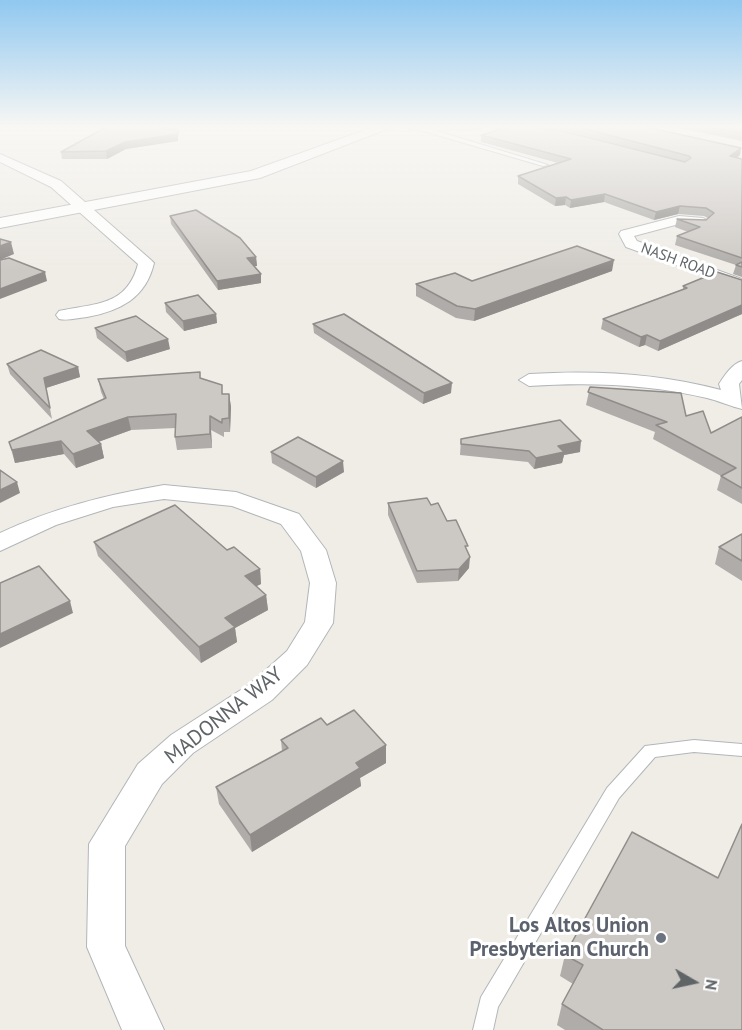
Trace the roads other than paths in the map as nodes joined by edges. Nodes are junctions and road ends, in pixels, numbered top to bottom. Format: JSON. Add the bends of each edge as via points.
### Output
{"nodes":[{"id":1,"x":34,"y":174,"type":"edge"},
{"id":2,"x":255,"y":174,"type":"edge"},
{"id":3,"x":82,"y":209,"type":"junction"},
{"id":4,"x":703,"y":222,"type":"edge"},
{"id":5,"x":0,"y":223,"type":"edge"},
{"id":6,"x":742,"y":284,"type":"edge"},
{"id":7,"x":65,"y":315,"type":"dead end"},
{"id":8,"x":742,"y":367,"type":"edge"},
{"id":9,"x":529,"y":380,"type":"dead end"},
{"id":10,"x":738,"y":401,"type":"edge"},
{"id":11,"x":0,"y":543,"type":"edge"},
{"id":12,"x":742,"y":750,"type":"edge"},
{"id":13,"x":143,"y":1030,"type":"edge"},
{"id":14,"x":483,"y":1030,"type":"edge"}],
"edges":[{"from":1,"to":3,"type":"street","via":[[56,184]]},
{"from":2,"to":3,"type":"street"},
{"from":3,"to":5,"type":"street"},
{"from":3,"to":7,"type":"street","via":[[146,263],[144,280],[131,296],[96,310]]},
{"from":4,"to":6,"type":"street","name":"NASH ROAD","via":[[679,220],[626,234],[631,244]]},
{"from":8,"to":10,"type":"street","via":[[729,384]]},
{"from":9,"to":10,"type":"street","via":[[640,380]]},
{"from":11,"to":13,"type":"street","name":"MADONNA WAY","via":[[47,520],[110,501],[164,492],[236,499],[290,519],[313,550],[323,583],[319,623],[297,657],[261,692],[182,744],[150,774],[107,844],[106,947]]},
{"from":12,"to":14,"type":"lane","via":[[694,746],[651,751],[613,794],[488,1004]]}]}
